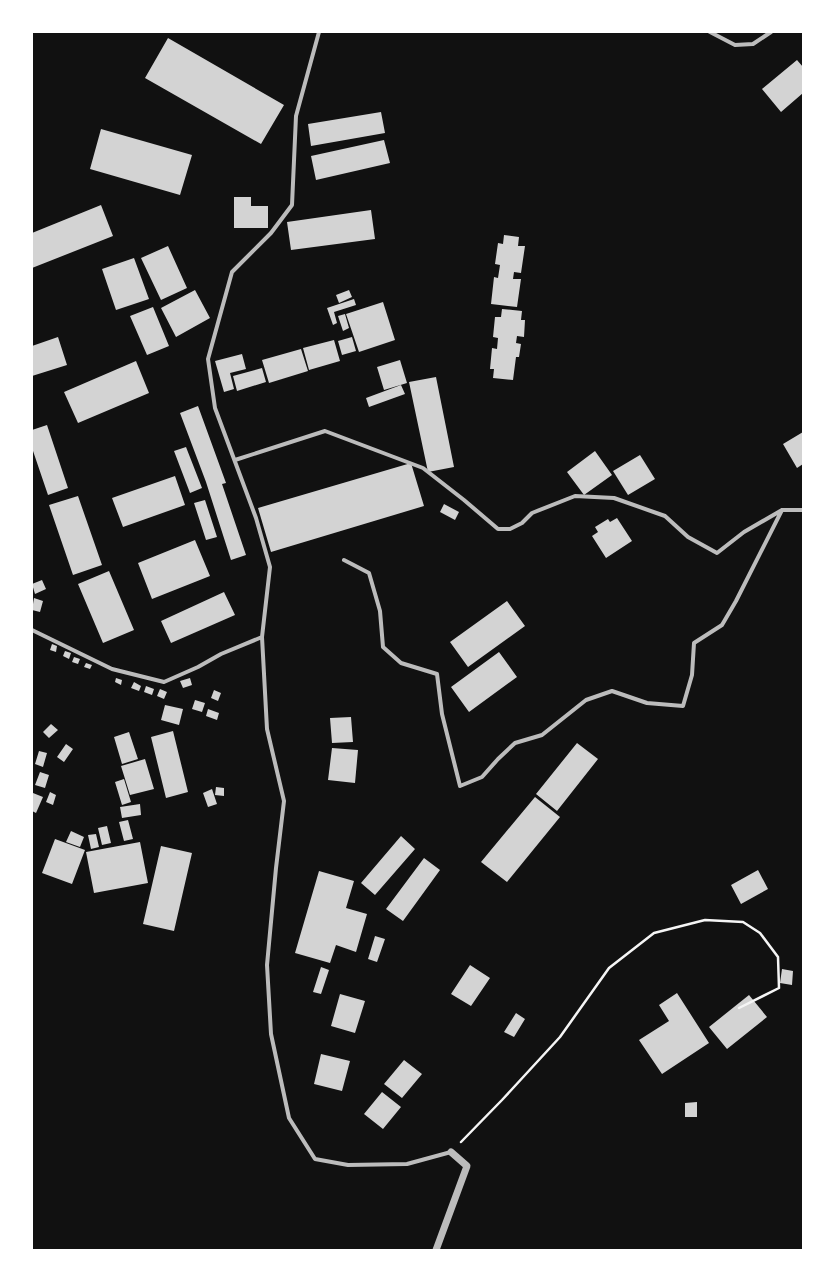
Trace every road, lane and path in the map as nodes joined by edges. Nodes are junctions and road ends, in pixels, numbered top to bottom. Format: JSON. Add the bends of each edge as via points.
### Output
{"nodes":[{"id":1,"x":319,"y":32,"type":"edge"},
{"id":2,"x":710,"y":32,"type":"edge"},
{"id":3,"x":771,"y":32,"type":"edge"},
{"id":4,"x":235,"y":460,"type":"junction"},
{"id":5,"x":782,"y":510,"type":"junction"},
{"id":6,"x":803,"y":510,"type":"edge"},
{"id":7,"x":344,"y":560,"type":"dead end"},
{"id":8,"x":32,"y":630,"type":"edge"},
{"id":9,"x":262,"y":637,"type":"junction"},
{"id":10,"x":739,"y":1008,"type":"dead end"},
{"id":11,"x":451,"y":1152,"type":"junction"},
{"id":12,"x":436,"y":1250,"type":"edge"}],
"edges":[{"from":1,"to":4,"type":"street","via":[[296,116],[292,205],[271,233],[232,272],[208,359],[216,408]]},
{"from":2,"to":3,"type":"street","via":[[735,45],[753,44]]},
{"from":4,"to":5,"type":"street","via":[[325,431],[423,468],[498,529],[510,529],[522,523],[532,513],[575,496],[614,498],[665,516],[688,537],[717,553],[744,532]]},
{"from":4,"to":9,"type":"street","via":[[270,567]]},
{"from":5,"to":6,"type":"street"},
{"from":5,"to":7,"type":"street","via":[[722,625],[694,643],[692,675],[683,706],[647,703],[612,691],[586,700],[542,735],[515,743],[482,777],[460,786],[442,714],[437,674],[401,663],[383,648],[380,611],[369,573]]},
{"from":8,"to":9,"type":"street","via":[[112,669],[164,682]]},
{"from":9,"to":11,"type":"street","via":[[267,729],[284,801],[267,965],[271,1034],[289,1118],[315,1158],[348,1165],[407,1164]]},
{"from":10,"to":11,"type":"path","via":[[779,988],[778,957],[760,933],[742,922],[705,920],[654,933],[609,968],[560,1037]]},
{"from":11,"to":12,"type":"street","via":[[467,1166]]}]}
